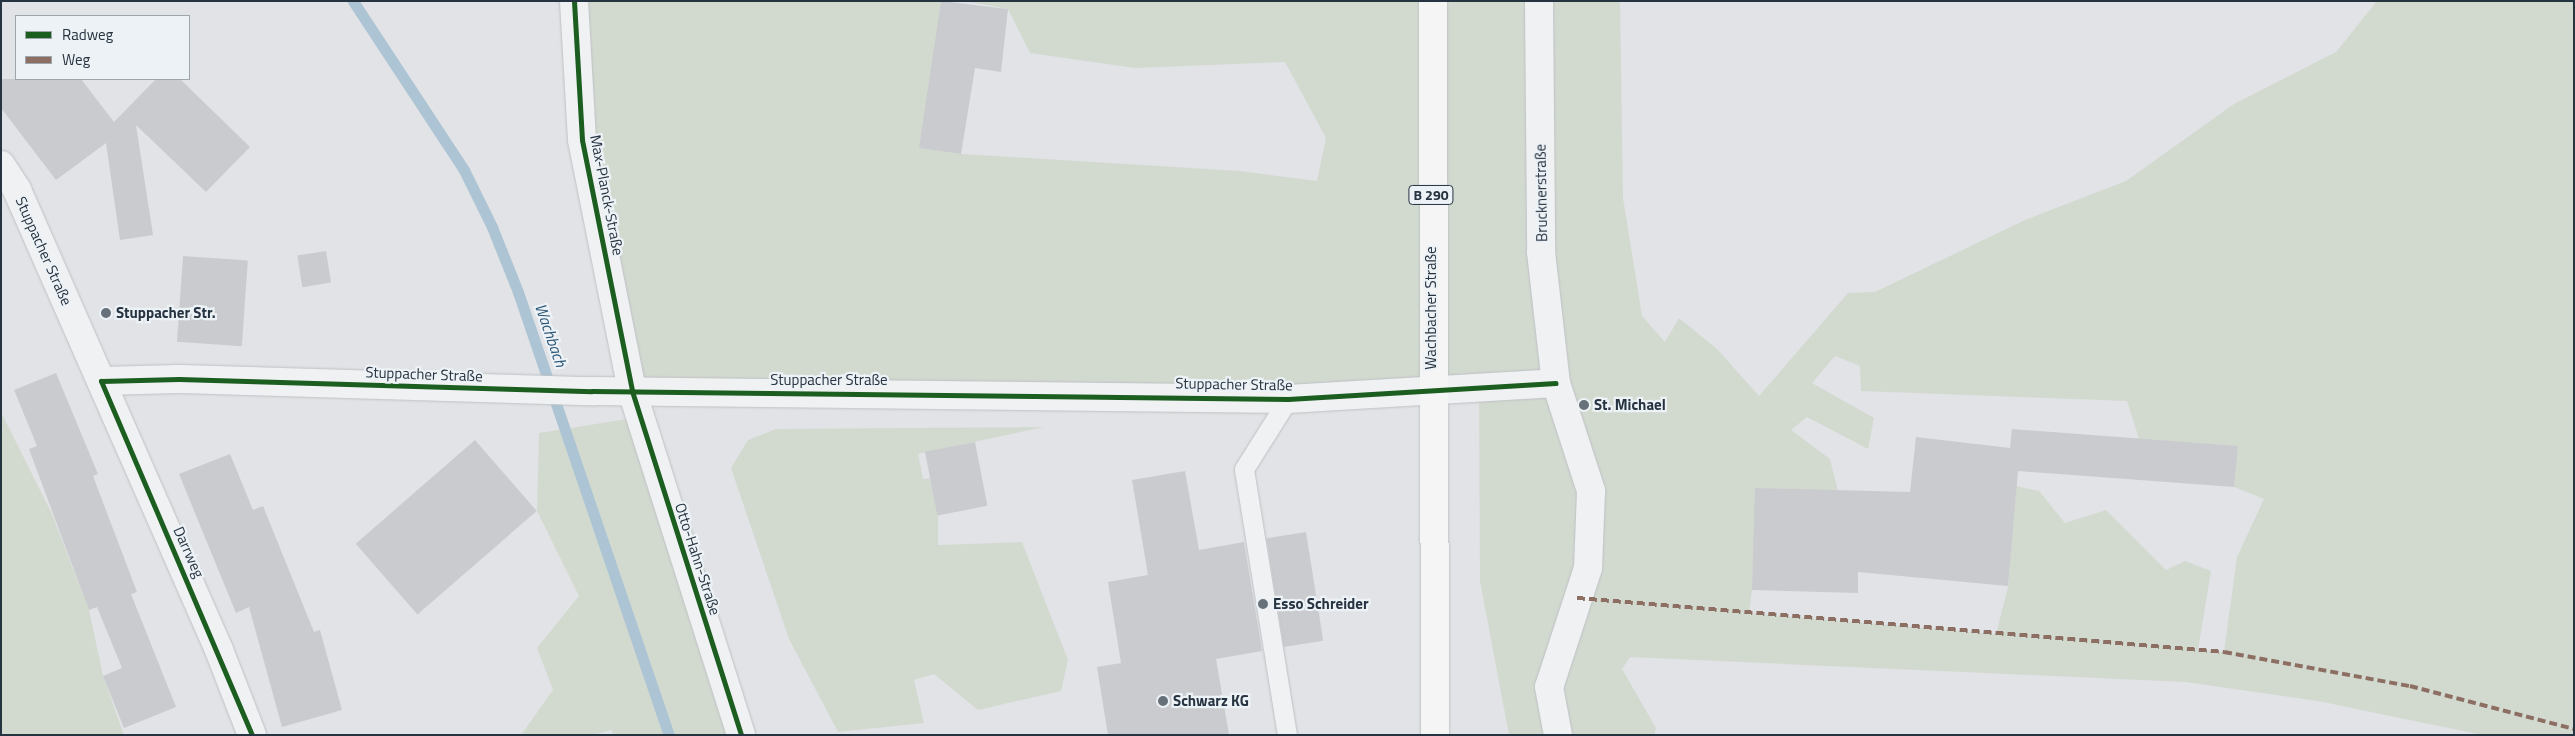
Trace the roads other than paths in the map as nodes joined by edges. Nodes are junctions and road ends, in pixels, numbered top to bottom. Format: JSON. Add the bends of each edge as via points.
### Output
{"nodes":[{"id":1,"x":574,"y":1,"type":"edge"},
{"id":2,"x":1433,"y":1,"type":"edge"},
{"id":3,"x":1539,"y":1,"type":"edge"},
{"id":4,"x":1,"y":164,"type":"edge"},
{"id":5,"x":101,"y":381,"type":"junction"},
{"id":6,"x":1556,"y":383,"type":"junction"},
{"id":7,"x":1432,"y":389,"type":"junction"},
{"id":8,"x":632,"y":391,"type":"junction"},
{"id":9,"x":1288,"y":399,"type":"junction"},
{"id":10,"x":252,"y":735,"type":"edge"},
{"id":11,"x":741,"y":735,"type":"edge"},
{"id":12,"x":1287,"y":735,"type":"edge"},
{"id":13,"x":1435,"y":735,"type":"edge"},
{"id":14,"x":1558,"y":735,"type":"edge"}],
"edges":[{"from":1,"to":8,"type":"street","name":"Max-Planck-Straße","via":[[582,140]]},
{"from":2,"to":7,"type":"main road","name":"Wachbacher Straße","number":"B 290"},
{"from":3,"to":6,"type":"street","name":"Brucknerstraße","via":[[1541,252]]},
{"from":4,"to":5,"type":"street","name":"Stuppacher Straße","via":[[17,190]]},
{"from":5,"to":8,"type":"street","name":"Stuppacher Straße","via":[[179,379]]},
{"from":5,"to":10,"type":"street","name":"Darrweg"},
{"from":6,"to":7,"type":"street","name":"Stuppacher Straße"},
{"from":6,"to":14,"type":"street","name":"Brucknerstraße","via":[[1591,491],[1588,568],[1549,687]]},
{"from":7,"to":9,"type":"street","name":"Stuppacher Straße"},
{"from":7,"to":13,"type":"main road","name":"Wachbacher Straße","number":"B 290"},
{"from":8,"to":9,"type":"street","name":"Stuppacher Straße"},
{"from":8,"to":11,"type":"street","name":"Otto-Hahn-Straße"},
{"from":9,"to":12,"type":"lane","via":[[1244,469]]}]}
